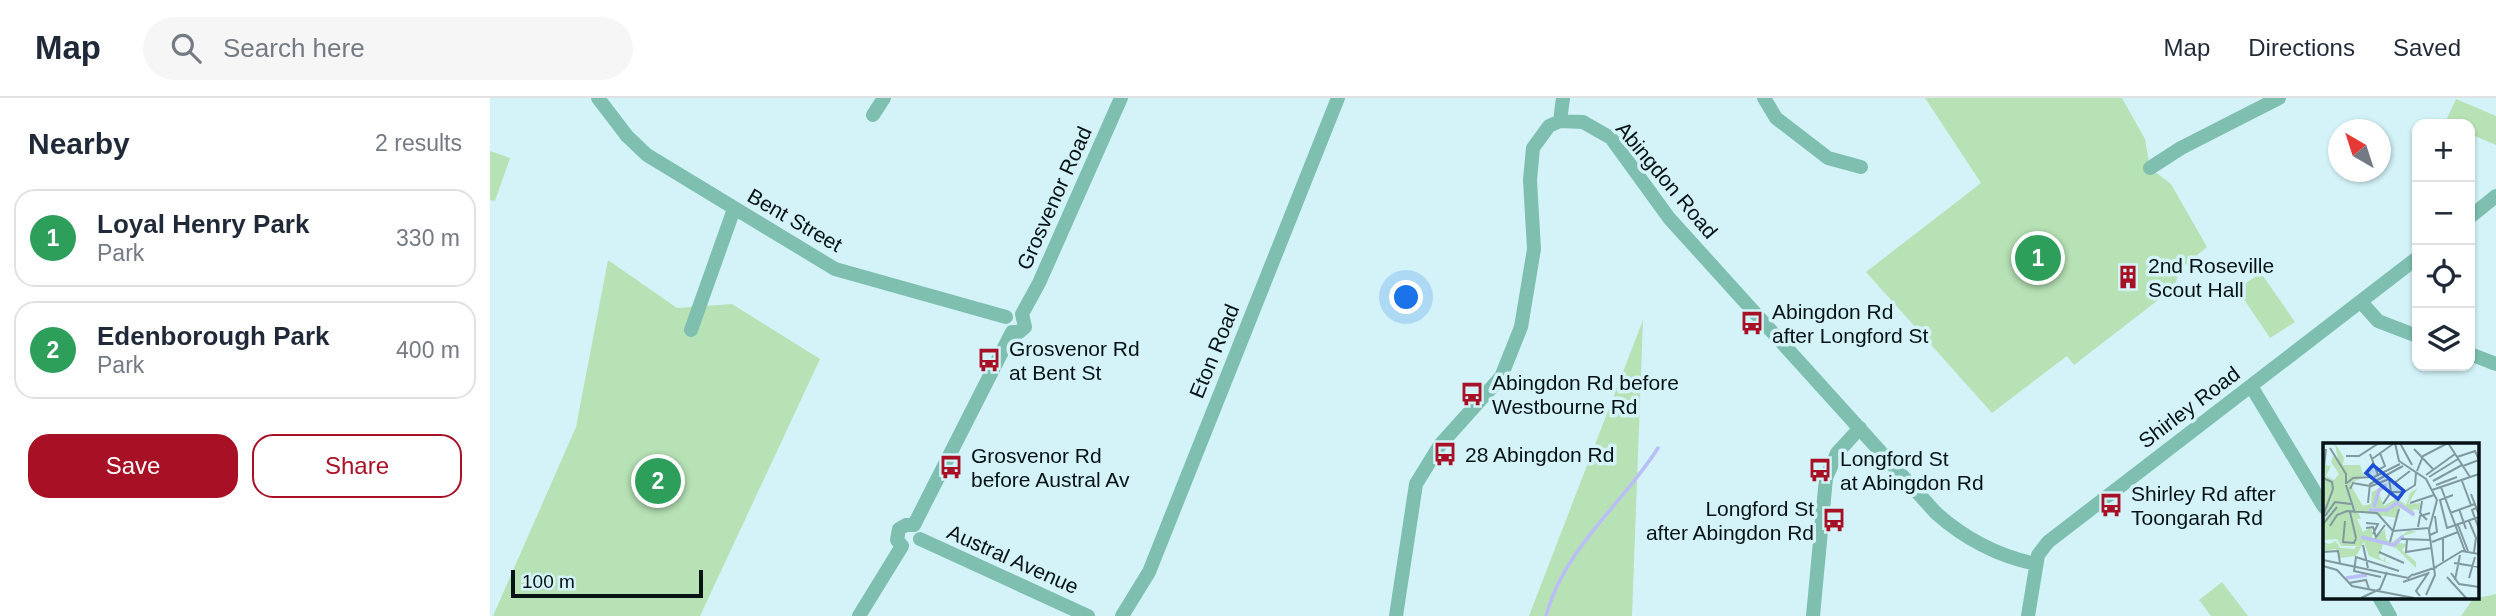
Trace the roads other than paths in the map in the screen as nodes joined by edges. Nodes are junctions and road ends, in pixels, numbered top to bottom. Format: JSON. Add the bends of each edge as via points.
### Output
{"nodes":[{"id":1,"x":598,"y":98,"type":"edge"},
{"id":2,"x":884,"y":98,"type":"edge"},
{"id":3,"x":1121,"y":98,"type":"edge"},
{"id":4,"x":1338,"y":98,"type":"edge"},
{"id":5,"x":1563,"y":98,"type":"edge"},
{"id":6,"x":1764,"y":98,"type":"edge"},
{"id":7,"x":2279,"y":98,"type":"edge"},
{"id":8,"x":873,"y":115,"type":"dead end"},
{"id":9,"x":1560,"y":121,"type":"junction"},
{"id":10,"x":1861,"y":167,"type":"dead end"},
{"id":11,"x":2150,"y":168,"type":"dead end"},
{"id":12,"x":2496,"y":196,"type":"edge"},
{"id":13,"x":734,"y":209,"type":"junction"},
{"id":14,"x":2475,"y":213,"type":"edge"},
{"id":15,"x":2412,"y":262,"type":"edge"},
{"id":16,"x":2361,"y":302,"type":"junction"},
{"id":17,"x":1022,"y":314,"type":"junction"},
{"id":18,"x":1006,"y":317,"type":"junction"},
{"id":19,"x":691,"y":330,"type":"dead end"},
{"id":20,"x":1012,"y":332,"type":"junction"},
{"id":21,"x":2412,"y":334,"type":"edge"},
{"id":22,"x":2475,"y":356,"type":"edge"},
{"id":23,"x":2496,"y":363,"type":"edge"},
{"id":24,"x":2252,"y":386,"type":"junction"},
{"id":25,"x":1860,"y":428,"type":"junction"},
{"id":26,"x":2323,"y":504,"type":"edge"},
{"id":27,"x":914,"y":525,"type":"junction"},
{"id":28,"x":920,"y":539,"type":"junction"},
{"id":29,"x":902,"y":546,"type":"junction"},
{"id":30,"x":2036,"y":564,"type":"junction"},
{"id":31,"x":2380,"y":598,"type":"edge"},
{"id":32,"x":859,"y":616,"type":"edge"},
{"id":33,"x":1088,"y":616,"type":"edge"},
{"id":34,"x":1122,"y":616,"type":"edge"},
{"id":35,"x":1396,"y":616,"type":"edge"},
{"id":36,"x":1813,"y":616,"type":"edge"},
{"id":37,"x":2028,"y":616,"type":"edge"},
{"id":38,"x":2390,"y":616,"type":"edge"}],
"edges":[{"from":1,"to":13,"type":"street","name":"Bent Street","via":[[648,155]]},
{"from":2,"to":8,"type":"street"},
{"from":3,"to":17,"type":"street","name":"Grosvenor Road"},
{"from":4,"to":34,"type":"street","name":"Eton Road","via":[[1149,572]]},
{"from":5,"to":9,"type":"street"},
{"from":6,"to":10,"type":"street","via":[[1776,118],[1828,158]]},
{"from":7,"to":11,"type":"street"},
{"from":9,"to":25,"type":"street","name":"Abingdon Road","via":[[1583,122],[1611,138],[1669,218]]},
{"from":9,"to":35,"type":"street","via":[[1549,126],[1533,148],[1534,249],[1521,327],[1501,377],[1440,445],[1416,484]]},
{"from":12,"to":14,"type":"street"},
{"from":13,"to":18,"type":"street","name":"Bent Street","via":[[835,269]]},
{"from":13,"to":19,"type":"street"},
{"from":15,"to":16,"type":"street","name":"Shirley Road"},
{"from":16,"to":21,"type":"street","via":[[2378,321]]},
{"from":16,"to":24,"type":"street","name":"Shirley Road"},
{"from":17,"to":18,"type":"street","via":[[1013,311]]},
{"from":17,"to":20,"type":"street","via":[[1025,327]]},
{"from":18,"to":20,"type":"street","via":[[1005,326]]},
{"from":20,"to":27,"type":"street"},
{"from":22,"to":23,"type":"street"},
{"from":24,"to":26,"type":"street"},
{"from":24,"to":30,"type":"street","name":"Shirley Road","via":[[2055,537]]},
{"from":25,"to":30,"type":"street","name":"Abingdon Road","via":[[1948,523],[1998,552]]},
{"from":25,"to":36,"type":"street","via":[[1837,453],[1826,478]]},
{"from":27,"to":28,"type":"street"},
{"from":27,"to":29,"type":"street","via":[[899,529],[897,540]]},
{"from":28,"to":29,"type":"street","via":[[913,547]]},
{"from":28,"to":33,"type":"street","name":"Austral Avenue"},
{"from":29,"to":32,"type":"street"},
{"from":30,"to":37,"type":"street","name":"Shirley Road"},
{"from":31,"to":38,"type":"street"}]}
